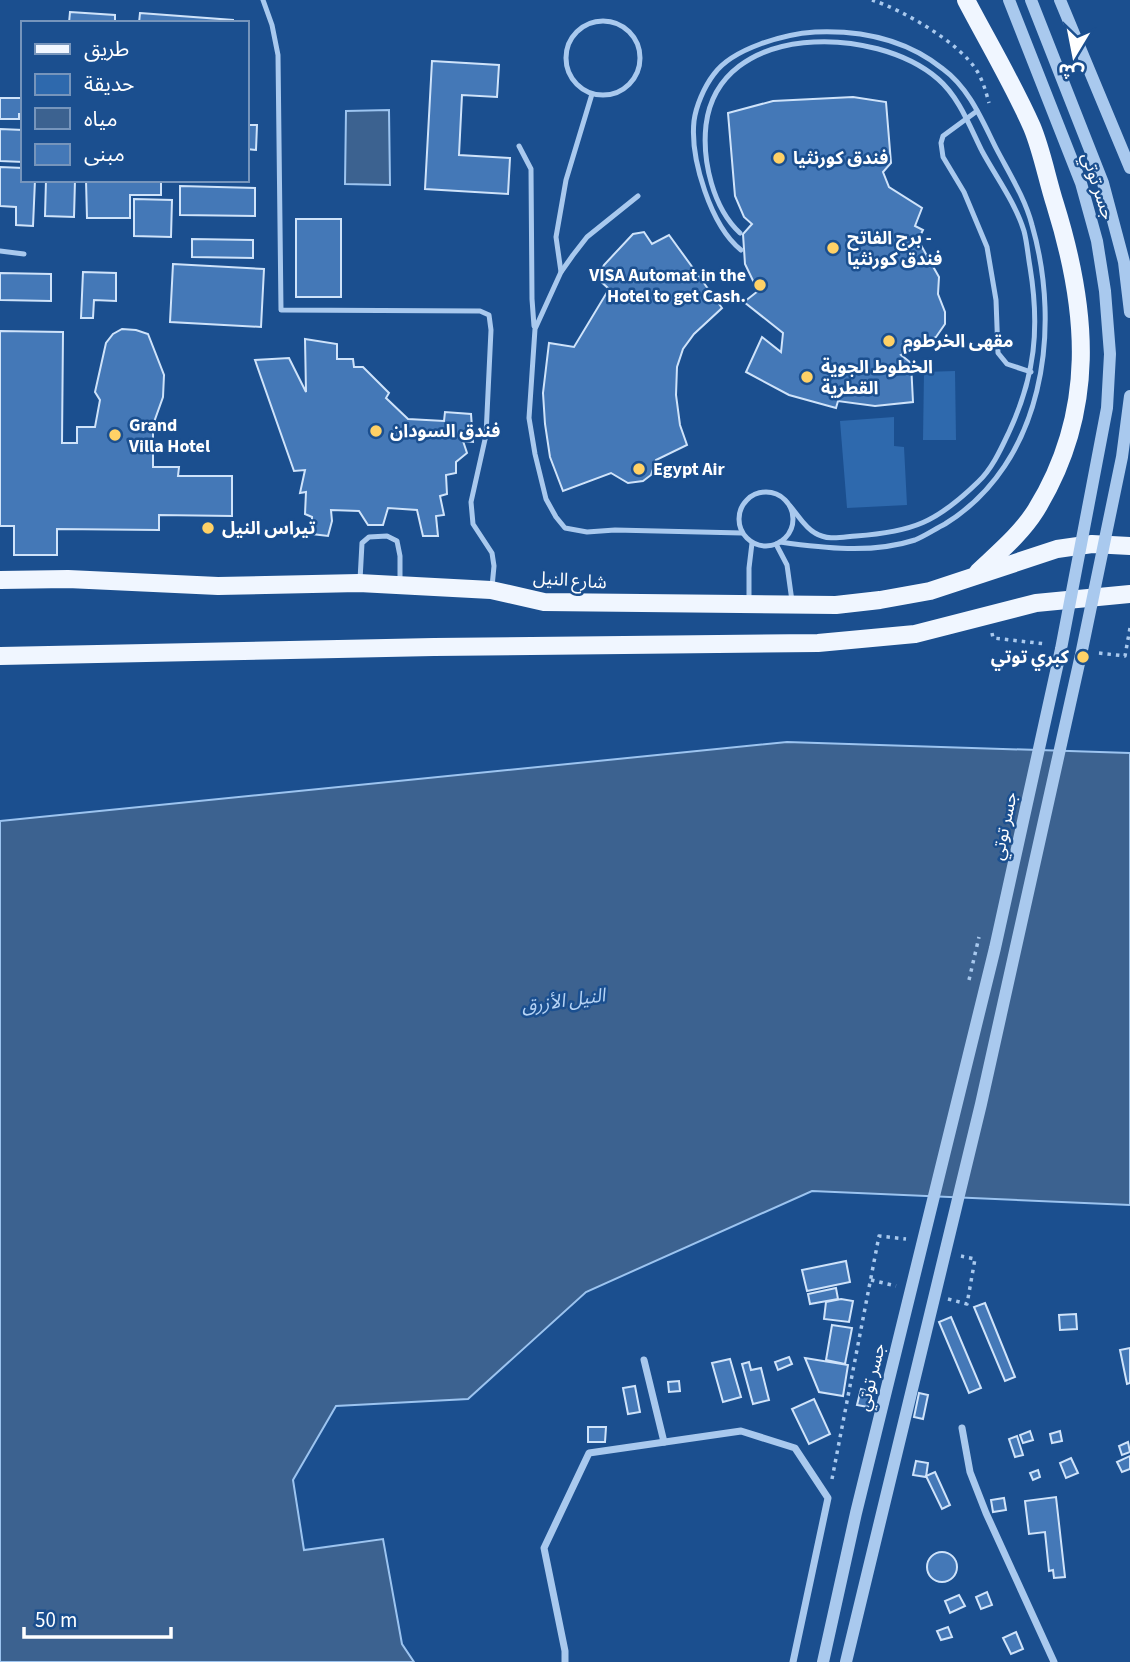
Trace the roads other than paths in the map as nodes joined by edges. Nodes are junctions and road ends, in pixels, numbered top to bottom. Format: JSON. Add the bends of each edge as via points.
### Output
{"nodes":[{"id":1,"x":263,"y":0,"type":"edge"},
{"id":2,"x":966,"y":0,"type":"edge"},
{"id":3,"x":1009,"y":0,"type":"edge"},
{"id":4,"x":1031,"y":0,"type":"edge"},
{"id":5,"x":1060,"y":0,"type":"edge"},
{"id":6,"x":592,"y":94,"type":"junction"},
{"id":7,"x":977,"y":111,"type":"junction"},
{"id":8,"x":966,"y":118,"type":"junction"},
{"id":9,"x":519,"y":146,"type":"dead end"},
{"id":10,"x":1130,"y":168,"type":"edge"},
{"id":11,"x":638,"y":196,"type":"dead end"},
{"id":12,"x":740,"y":233,"type":"dead end"},
{"id":13,"x":741,"y":250,"type":"dead end"},
{"id":14,"x":0,"y":251,"type":"edge"},
{"id":15,"x":24,"y":254,"type":"dead end"},
{"id":16,"x":561,"y":272,"type":"junction"},
{"id":17,"x":1130,"y":312,"type":"edge"},
{"id":18,"x":535,"y":329,"type":"junction"},
{"id":19,"x":1031,"y":372,"type":"junction"},
{"id":20,"x":1130,"y":396,"type":"edge"},
{"id":21,"x":790,"y":506,"type":"junction"},
{"id":22,"x":742,"y":533,"type":"junction"},
{"id":23,"x":752,"y":543,"type":"junction"},
{"id":24,"x":778,"y":543,"type":"junction"},
{"id":25,"x":1130,"y":546,"type":"edge"},
{"id":26,"x":971,"y":579,"type":"junction"},
{"id":27,"x":0,"y":580,"type":"edge"},
{"id":28,"x":359,"y":583,"type":"junction"},
{"id":29,"x":400,"y":586,"type":"junction"},
{"id":30,"x":491,"y":590,"type":"junction"},
{"id":31,"x":1130,"y":594,"type":"edge"},
{"id":32,"x":749,"y":604,"type":"junction"},
{"id":33,"x":792,"y":606,"type":"junction"},
{"id":34,"x":0,"y":656,"type":"edge"},
{"id":35,"x":644,"y":1360,"type":"dead end"},
{"id":36,"x":961,"y":1427,"type":"dead end"},
{"id":37,"x":664,"y":1442,"type":"junction"},
{"id":38,"x":565,"y":1662,"type":"edge"},
{"id":39,"x":793,"y":1662,"type":"edge"},
{"id":40,"x":823,"y":1662,"type":"edge"},
{"id":41,"x":846,"y":1662,"type":"edge"},
{"id":42,"x":1054,"y":1662,"type":"edge"}],
"edges":[{"from":1,"to":30,"type":"lane","via":[[278,54],[281,310],[480,311],[489,315],[486,435],[471,502],[473,524],[492,553]]},
{"from":2,"to":26,"type":"main road","via":[[1032,128],[1070,252],[1082,334],[1080,394],[1060,465],[1035,512]]},
{"from":3,"to":40,"type":"street","name":"جسر توتي","bridge":true,"via":[[1081,183],[1097,241],[1110,354],[1107,408],[1061,649],[995,948]]},
{"from":4,"to":17,"type":"street","name":"جسر توتي","via":[[1104,183],[1124,262]]},
{"from":5,"to":10,"type":"street"},
{"from":6,"to":6,"type":"lane","via":[[571,77],[566,51],[581,28],[607,21],[621,25],[638,46],[638,72],[619,92]]},
{"from":6,"to":16,"type":"lane","via":[[566,180],[556,237]]},
{"from":7,"to":8,"type":"lane"},
{"from":7,"to":13,"type":"lane","via":[[959,84],[933,62],[897,44],[859,33],[795,33],[740,54],[715,72],[703,92],[693,138],[719,225]]},
{"from":7,"to":24,"type":"lane","via":[[1023,201],[1041,266],[1044,348],[1028,420],[992,484],[964,512],[928,534],[875,547]]},
{"from":8,"to":12,"type":"lane","via":[[936,77],[875,48],[808,41],[765,52],[733,71],[713,99],[708,116],[707,160],[715,192],[723,213]]},
{"from":8,"to":19,"type":"lane","via":[[1024,231],[1036,322]]},
{"from":8,"to":19,"type":"lane","via":[[943,136],[943,157],[964,191],[987,247],[994,278],[998,353],[1007,364]]},
{"from":9,"to":18,"type":"lane","via":[[531,169]]},
{"from":11,"to":16,"type":"lane","via":[[587,237]]},
{"from":14,"to":15,"type":"lane"},
{"from":16,"to":18,"type":"lane"},
{"from":18,"to":22,"type":"lane","via":[[529,418],[546,499],[565,528]]},
{"from":19,"to":21,"type":"lane","via":[[1017,414],[985,475],[934,518],[895,533],[830,538],[813,532]]},
{"from":20,"to":41,"type":"street","bridge":true,"via":[[1122,457],[1016,951]]},
{"from":21,"to":22,"type":"lane","via":[[773,493],[752,495],[740,512]]},
{"from":21,"to":24,"type":"lane","via":[[792,526]]},
{"from":22,"to":23,"type":"lane"},
{"from":23,"to":24,"type":"lane"},
{"from":23,"to":32,"type":"lane"},
{"from":24,"to":33,"type":"lane","via":[[787,565]]},
{"from":25,"to":26,"type":"main road","name":"شارع النيل","via":[[1092,544],[1057,549]]},
{"from":26,"to":33,"type":"main road","name":"شارع النيل","via":[[880,600]]},
{"from":27,"to":28,"type":"main road","name":"شارع النيل","via":[[218,586]]},
{"from":28,"to":29,"type":"main road","name":"شارع النيل"},
{"from":28,"to":29,"type":"lane","via":[[362,543],[381,535],[397,541]]},
{"from":29,"to":30,"type":"main road","name":"شارع النيل"},
{"from":30,"to":32,"type":"main road","name":"شارع النيل","via":[[544,602]]},
{"from":31,"to":34,"type":"main road","via":[[1036,603],[915,634],[818,643]]},
{"from":32,"to":33,"type":"main road","name":"شارع النيل"},
{"from":35,"to":37,"type":"street"},
{"from":36,"to":42,"type":"street","via":[[986,1513]]},
{"from":37,"to":38,"type":"street","via":[[589,1453],[544,1548]]},
{"from":37,"to":39,"type":"street","via":[[741,1431],[795,1448],[828,1498]]}]}
